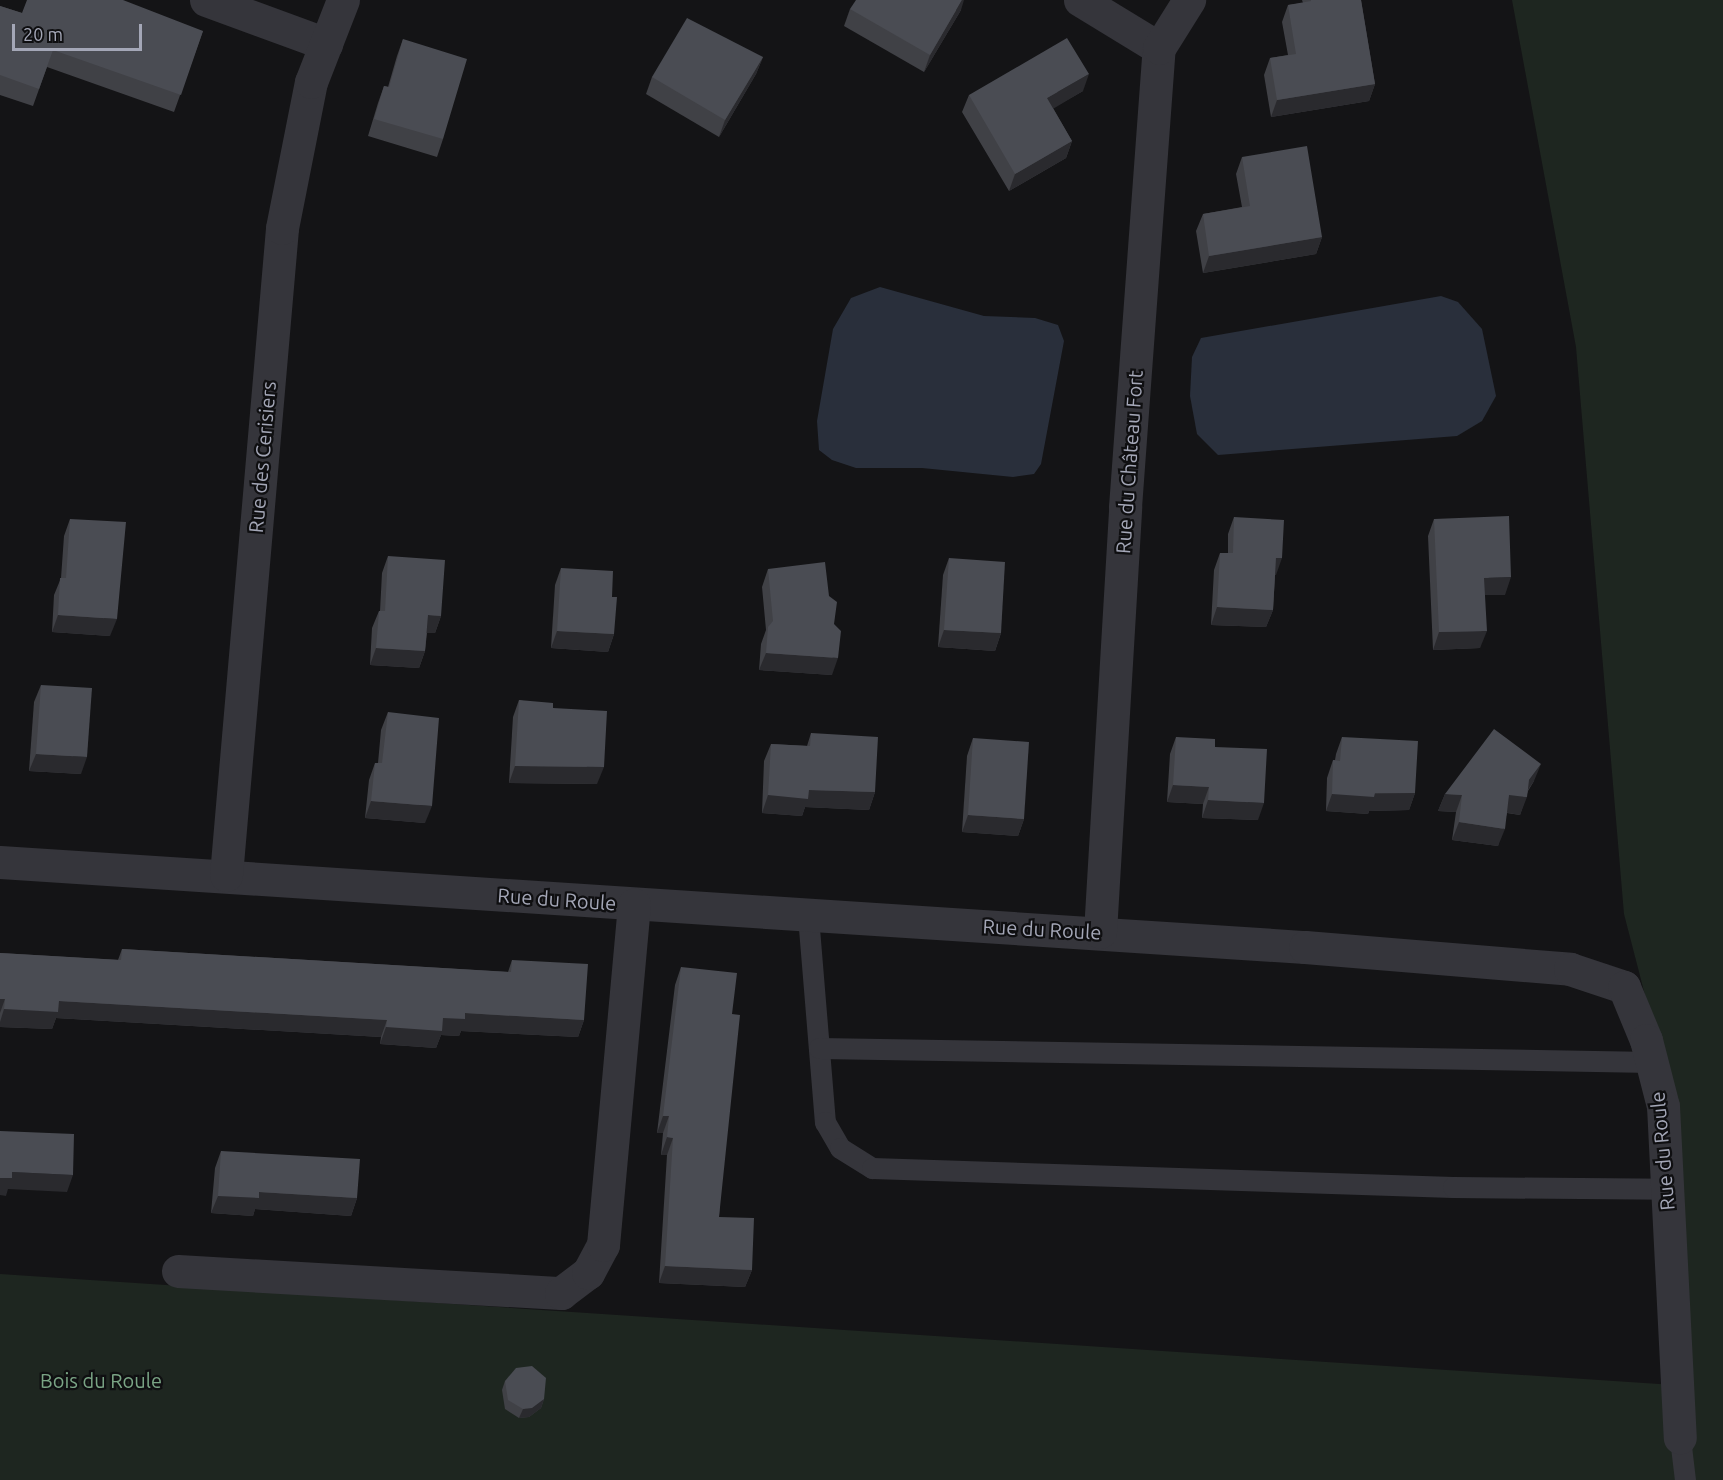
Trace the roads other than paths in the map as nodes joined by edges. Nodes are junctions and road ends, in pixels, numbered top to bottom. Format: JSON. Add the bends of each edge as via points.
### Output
{"nodes":[{"id":1,"x":206,"y":0,"type":"edge"},
{"id":2,"x":343,"y":0,"type":"edge"},
{"id":3,"x":1080,"y":0,"type":"edge"},
{"id":4,"x":1189,"y":0,"type":"edge"},
{"id":5,"x":326,"y":44,"type":"junction"},
{"id":6,"x":1159,"y":48,"type":"junction"},
{"id":7,"x":0,"y":862,"type":"edge"},
{"id":8,"x":226,"y":875,"type":"junction"},
{"id":9,"x":634,"y":904,"type":"junction"},
{"id":10,"x":808,"y":916,"type":"junction"},
{"id":11,"x":1100,"y":932,"type":"junction"},
{"id":12,"x":819,"y":1048,"type":"junction"},
{"id":13,"x":1652,"y":1062,"type":"junction"},
{"id":14,"x":1666,"y":1189,"type":"junction"},
{"id":15,"x":178,"y":1271,"type":"dead end"},
{"id":16,"x":1680,"y":1438,"type":"joint"},
{"id":17,"x":1685,"y":1480,"type":"edge"}],
"edges":[{"from":1,"to":5,"type":"street"},
{"from":2,"to":5,"type":"street","name":"Rue des Cerisiers"},
{"from":3,"to":6,"type":"street"},
{"from":4,"to":6,"type":"street","name":"Rue du Château Fort"},
{"from":5,"to":8,"type":"street","name":"Rue des Cerisiers","via":[[311,82],[282,228]]},
{"from":6,"to":11,"type":"street","name":"Rue du Château Fort","via":[[1125,507]]},
{"from":7,"to":8,"type":"street","name":"Rue du Roule"},
{"from":8,"to":9,"type":"street","name":"Rue du Roule"},
{"from":9,"to":10,"type":"street","name":"Rue du Roule"},
{"from":9,"to":15,"type":"street","via":[[603,1245],[588,1273],[561,1293]]},
{"from":10,"to":11,"type":"street","name":"Rue du Roule"},
{"from":10,"to":12,"type":"lane"},
{"from":11,"to":13,"type":"street","name":"Rue du Roule","via":[[1570,969],[1624,987]]},
{"from":12,"to":13,"type":"lane"},
{"from":12,"to":14,"type":"lane","via":[[825,1122],[840,1148],[872,1168],[1454,1187]]},
{"from":13,"to":14,"type":"street","name":"Rue du Roule","via":[[1663,1106]]},
{"from":14,"to":16,"type":"street","name":"Rue du Roule"},
{"from":16,"to":17,"type":"lane"}]}
